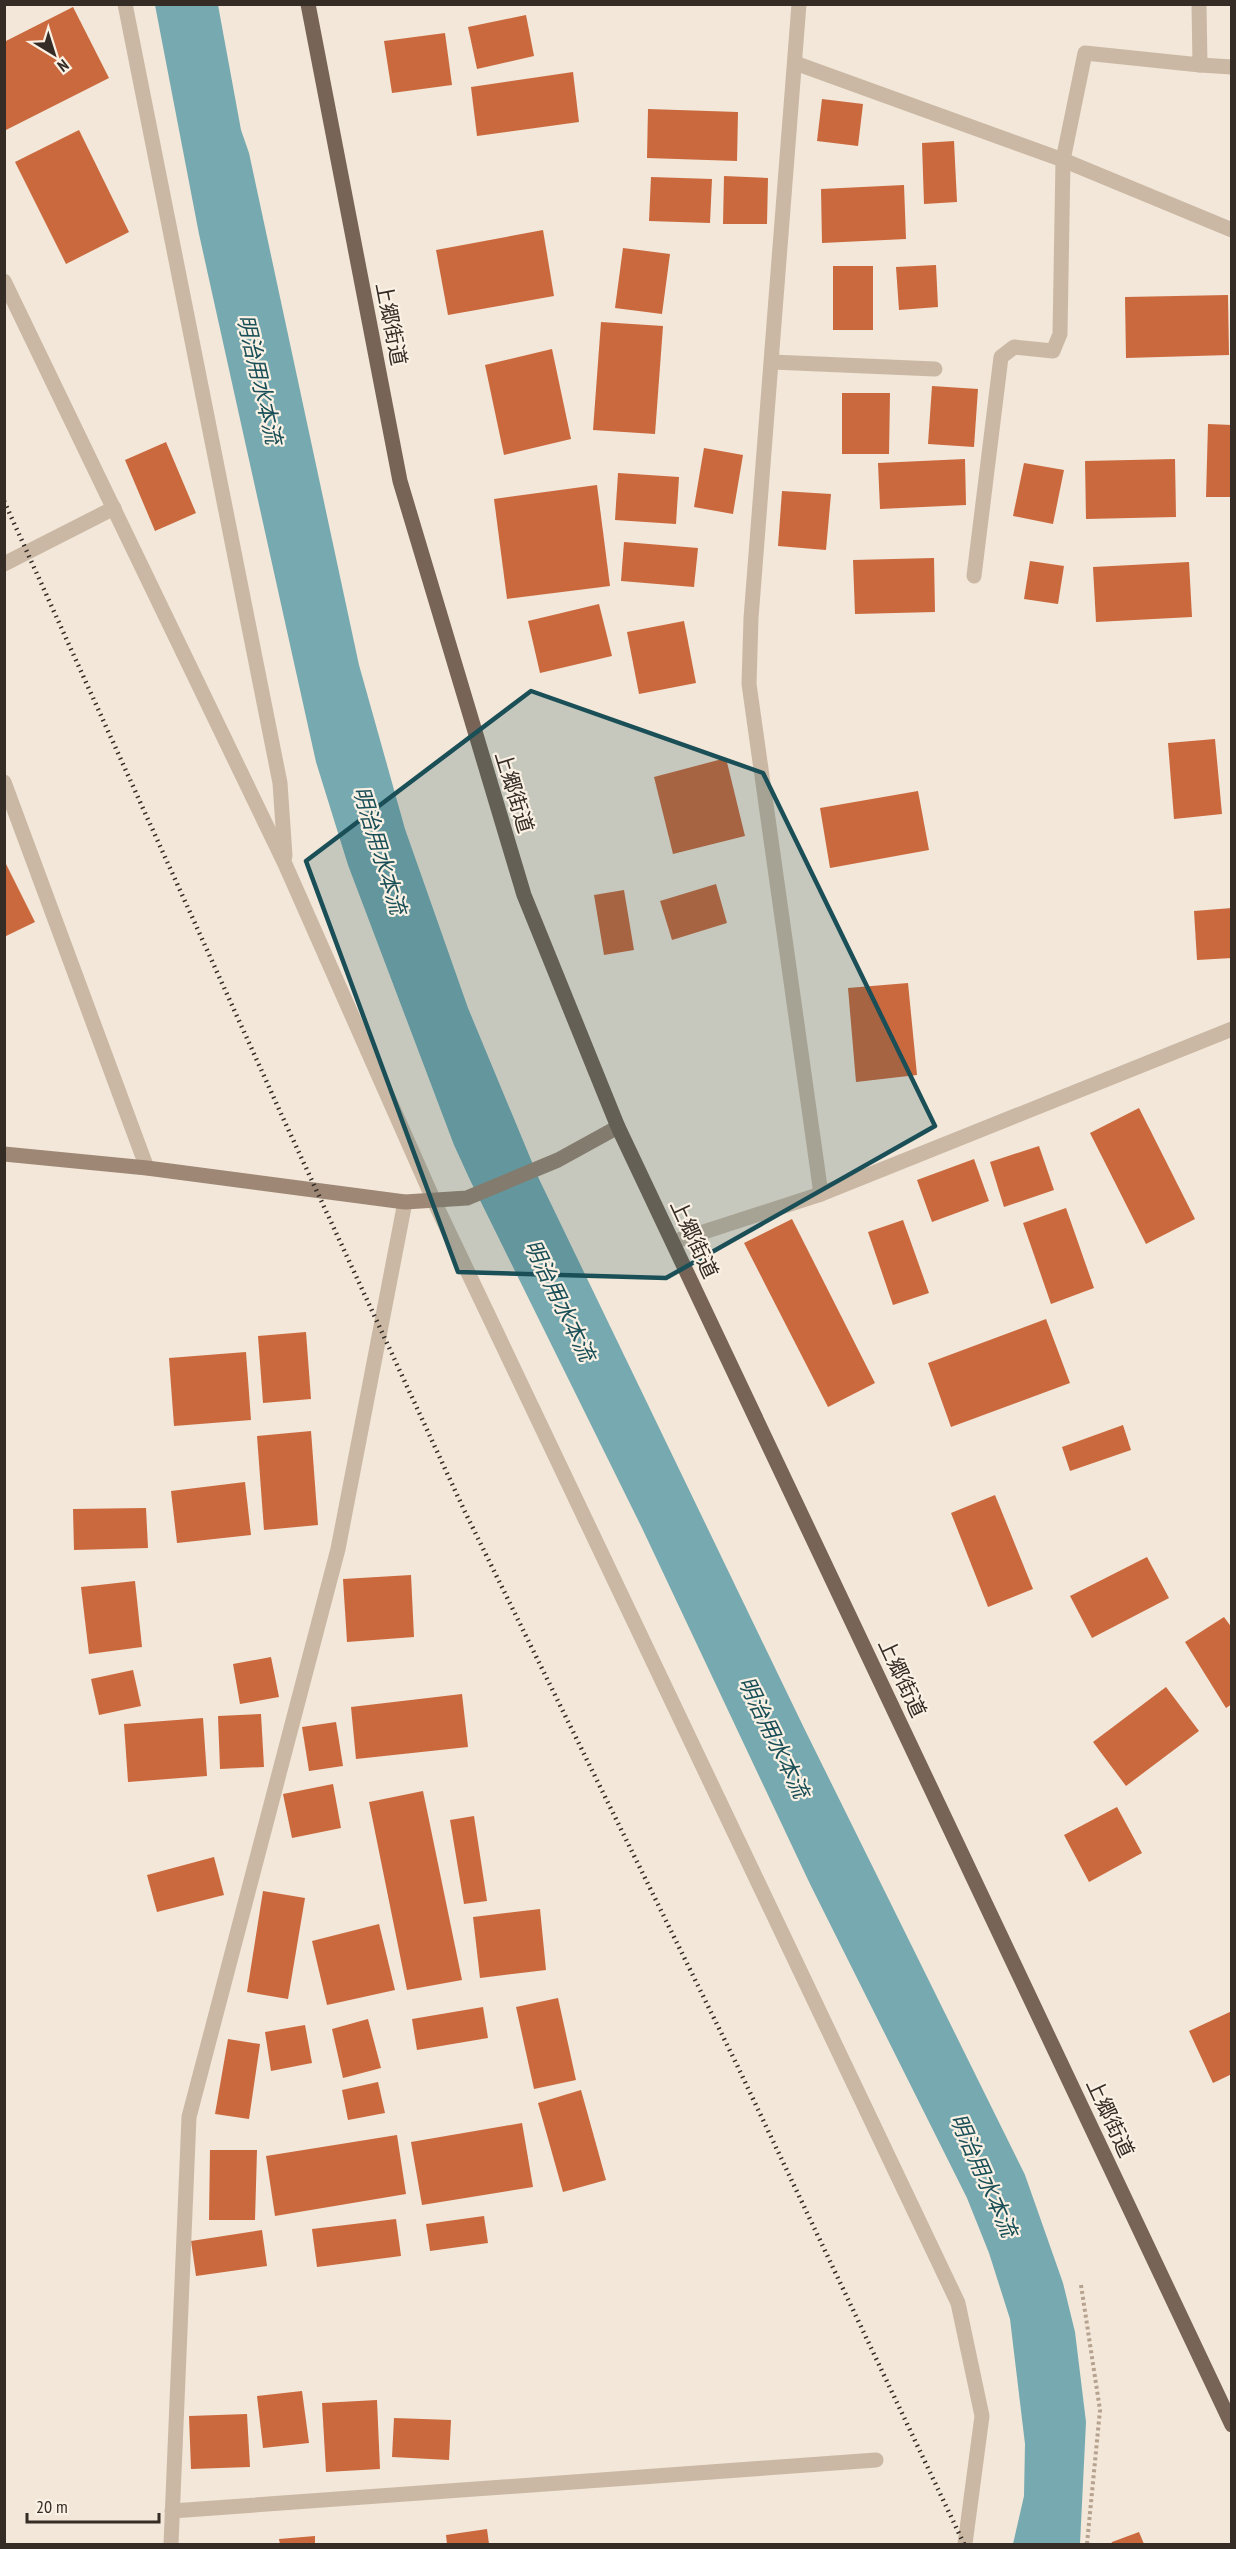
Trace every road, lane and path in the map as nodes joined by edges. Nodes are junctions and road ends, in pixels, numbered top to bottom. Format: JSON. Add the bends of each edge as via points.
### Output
{"nodes":[{"id":1,"x":125,"y":4,"type":"edge"},
{"id":2,"x":308,"y":4,"type":"edge"},
{"id":3,"x":799,"y":4,"type":"edge"},
{"id":4,"x":1199,"y":4,"type":"edge"},
{"id":5,"x":795,"y":63,"type":"junction"},
{"id":6,"x":1200,"y":65,"type":"junction"},
{"id":7,"x":1232,"y":67,"type":"edge"},
{"id":8,"x":1063,"y":160,"type":"junction"},
{"id":9,"x":1232,"y":230,"type":"edge"},
{"id":10,"x":4,"y":281,"type":"edge"},
{"id":11,"x":772,"y":362,"type":"junction"},
{"id":12,"x":936,"y":369,"type":"dead end"},
{"id":13,"x":114,"y":508,"type":"junction"},
{"id":14,"x":4,"y":564,"type":"edge"},
{"id":15,"x":974,"y":576,"type":"dead end"},
{"id":16,"x":4,"y":782,"type":"edge"},
{"id":17,"x":285,"y":864,"type":"junction"},
{"id":18,"x":1232,"y":1029,"type":"edge"},
{"id":19,"x":618,"y":1127,"type":"junction"},
{"id":20,"x":4,"y":1154,"type":"edge"},
{"id":21,"x":147,"y":1168,"type":"junction"},
{"id":22,"x":821,"y":1194,"type":"junction"},
{"id":23,"x":434,"y":1201,"type":"junction"},
{"id":24,"x":405,"y":1202,"type":"junction"},
{"id":25,"x":673,"y":1242,"type":"junction"},
{"id":26,"x":1082,"y":2285,"type":"dead end"},
{"id":27,"x":1232,"y":2425,"type":"edge"},
{"id":28,"x":876,"y":2460,"type":"dead end"},
{"id":29,"x":172,"y":2511,"type":"junction"},
{"id":30,"x":171,"y":2544,"type":"edge"},
{"id":31,"x":965,"y":2544,"type":"edge"},
{"id":32,"x":1087,"y":2544,"type":"edge"}],
"edges":[{"from":1,"to":17,"type":"street","via":[[280,783]]},
{"from":2,"to":19,"type":"main road","name":"上郷街道","via":[[400,481],[524,895]]},
{"from":3,"to":5,"type":"street"},
{"from":4,"to":6,"type":"street"},
{"from":5,"to":8,"type":"street"},
{"from":5,"to":11,"type":"street"},
{"from":6,"to":7,"type":"street"},
{"from":6,"to":8,"type":"street","via":[[1085,53]]},
{"from":8,"to":9,"type":"street"},
{"from":8,"to":15,"type":"street","via":[[1060,334],[1053,351],[1014,347],[1001,357]]},
{"from":10,"to":13,"type":"street"},
{"from":11,"to":12,"type":"street"},
{"from":11,"to":22,"type":"street","via":[[749,684]]},
{"from":13,"to":14,"type":"street"},
{"from":13,"to":17,"type":"street"},
{"from":16,"to":21,"type":"street"},
{"from":17,"to":23,"type":"street"},
{"from":18,"to":22,"type":"street"},
{"from":19,"to":23,"type":"street","via":[[558,1160],[467,1198]]},
{"from":19,"to":25,"type":"main road","name":"上郷街道"},
{"from":20,"to":21,"type":"street"},
{"from":21,"to":24,"type":"street"},
{"from":22,"to":25,"type":"street"},
{"from":23,"to":24,"type":"street"},
{"from":23,"to":31,"type":"street","via":[[958,2303],[982,2416]]},
{"from":24,"to":29,"type":"street","via":[[338,1549],[189,2117]]},
{"from":25,"to":27,"type":"main road","name":"上郷街道"},
{"from":26,"to":32,"type":"path","via":[[1100,2410]]},
{"from":28,"to":29,"type":"street"},
{"from":29,"to":30,"type":"street"}]}
